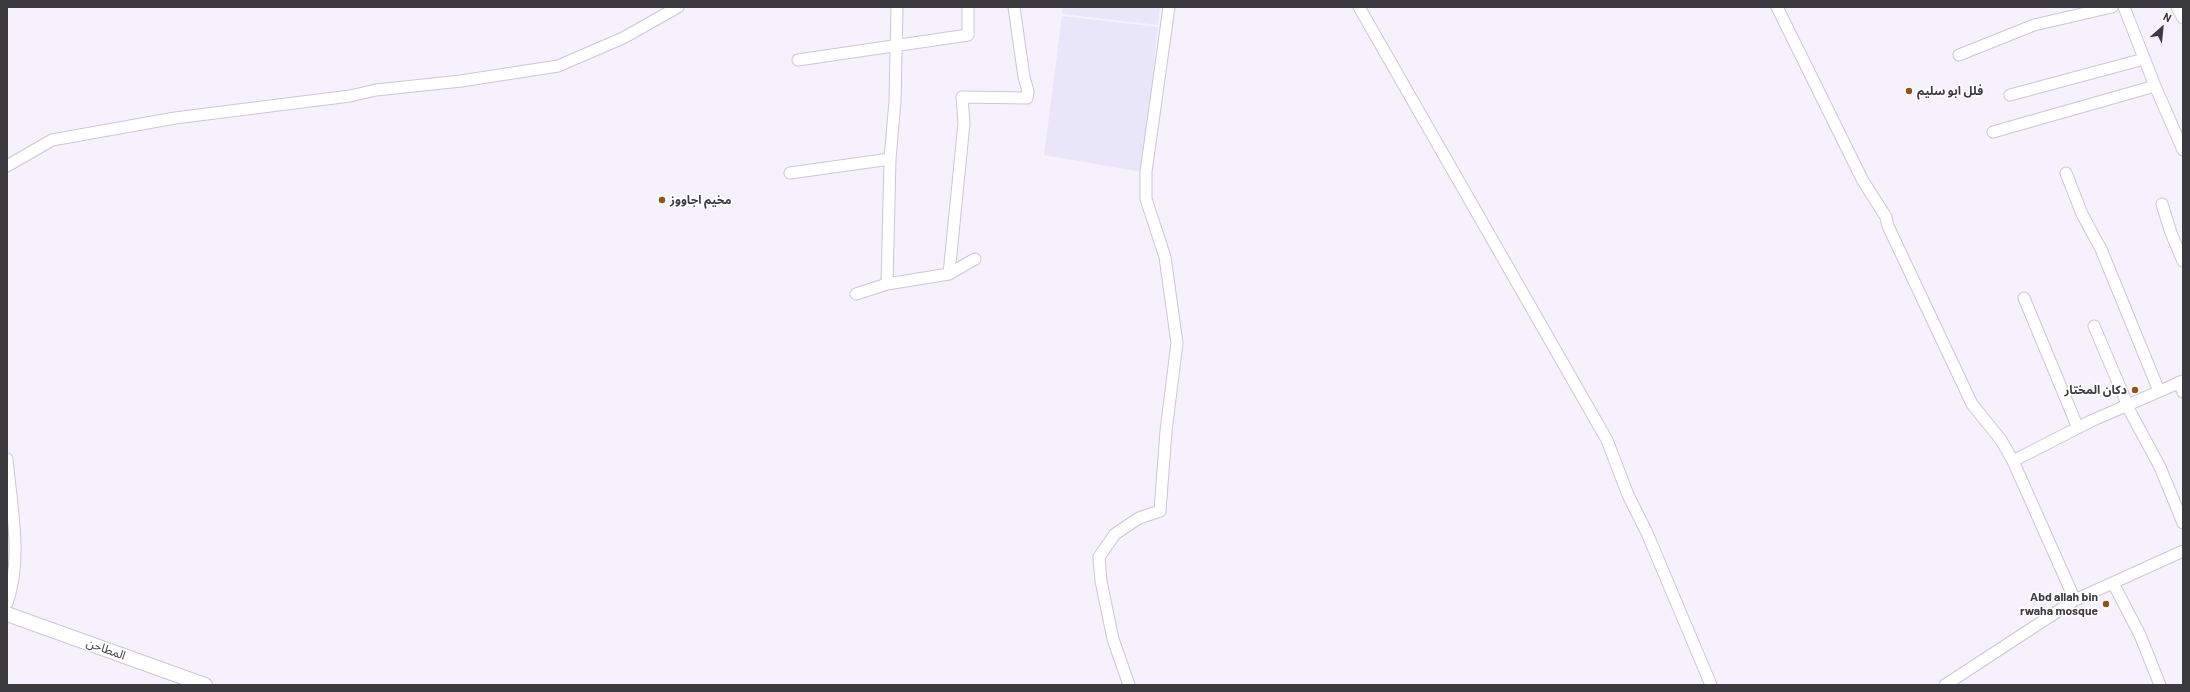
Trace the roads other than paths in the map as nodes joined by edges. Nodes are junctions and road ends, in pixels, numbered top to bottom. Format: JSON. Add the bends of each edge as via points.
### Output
{"nodes":[{"id":1,"x":678,"y":7,"type":"edge"},
{"id":2,"x":897,"y":7,"type":"edge"},
{"id":3,"x":968,"y":7,"type":"edge"},
{"id":4,"x":1014,"y":7,"type":"edge"},
{"id":5,"x":1169,"y":7,"type":"edge"},
{"id":6,"x":1359,"y":7,"type":"edge"},
{"id":7,"x":1777,"y":7,"type":"edge"},
{"id":8,"x":2112,"y":7,"type":"edge"},
{"id":9,"x":2124,"y":7,"type":"edge"},
{"id":10,"x":2177,"y":7,"type":"edge"},
{"id":11,"x":2183,"y":18,"type":"edge"},
{"id":12,"x":896,"y":45,"type":"junction"},
{"id":13,"x":1959,"y":55,"type":"dead end"},
{"id":14,"x":2144,"y":59,"type":"junction"},
{"id":15,"x":798,"y":60,"type":"dead end"},
{"id":16,"x":2155,"y":86,"type":"junction"},
{"id":17,"x":2010,"y":95,"type":"dead end"},
{"id":18,"x":1993,"y":132,"type":"dead end"},
{"id":19,"x":2183,"y":150,"type":"edge"},
{"id":20,"x":890,"y":159,"type":"junction"},
{"id":21,"x":7,"y":166,"type":"edge"},
{"id":22,"x":790,"y":173,"type":"dead end"},
{"id":23,"x":2066,"y":173,"type":"dead end"},
{"id":24,"x":2162,"y":204,"type":"dead end"},
{"id":25,"x":975,"y":259,"type":"dead end"},
{"id":26,"x":2183,"y":261,"type":"edge"},
{"id":27,"x":949,"y":274,"type":"junction"},
{"id":28,"x":887,"y":284,"type":"junction"},
{"id":29,"x":856,"y":294,"type":"dead end"},
{"id":30,"x":2024,"y":298,"type":"dead end"},
{"id":31,"x":2094,"y":326,"type":"dead end"},
{"id":32,"x":2182,"y":385,"type":"edge"},
{"id":33,"x":2158,"y":391,"type":"junction"},
{"id":34,"x":2127,"y":406,"type":"junction"},
{"id":35,"x":2078,"y":428,"type":"junction"},
{"id":36,"x":7,"y":459,"type":"edge"},
{"id":37,"x":2013,"y":461,"type":"junction"},
{"id":38,"x":2183,"y":523,"type":"edge"},
{"id":39,"x":2183,"y":551,"type":"edge"},
{"id":40,"x":2113,"y":583,"type":"junction"},
{"id":41,"x":2075,"y":600,"type":"junction"},
{"id":42,"x":7,"y":603,"type":"edge"},
{"id":43,"x":7,"y":614,"type":"edge"},
{"id":44,"x":205,"y":685,"type":"edge"},
{"id":45,"x":1129,"y":685,"type":"edge"},
{"id":46,"x":1711,"y":685,"type":"edge"},
{"id":47,"x":1945,"y":685,"type":"edge"},
{"id":48,"x":2160,"y":685,"type":"edge"}],
"edges":[{"from":1,"to":21,"type":"street","via":[[623,38],[558,66],[118,128],[52,140]]},
{"from":2,"to":12,"type":"street"},
{"from":3,"to":12,"type":"street","via":[[968,35]]},
{"from":4,"to":27,"type":"street","via":[[1027,98],[962,97],[964,124]]},
{"from":5,"to":45,"type":"street","via":[[1146,172],[1146,199],[1165,257],[1177,343],[1166,431],[1160,511],[1139,518],[1115,534],[1099,557],[1101,582],[1113,639]]},
{"from":6,"to":46,"type":"street","via":[[1607,440],[1628,495],[1647,533]]},
{"from":7,"to":37,"type":"street","via":[[1863,181],[1886,217],[1972,404],[2001,440]]},
{"from":8,"to":13,"type":"street","via":[[2034,25]]},
{"from":9,"to":14,"type":"street"},
{"from":10,"to":11,"type":"street"},
{"from":12,"to":15,"type":"street"},
{"from":12,"to":20,"type":"street"},
{"from":14,"to":16,"type":"street"},
{"from":14,"to":17,"type":"street"},
{"from":16,"to":18,"type":"street"},
{"from":16,"to":19,"type":"street"},
{"from":20,"to":22,"type":"street"},
{"from":20,"to":28,"type":"street"},
{"from":23,"to":33,"type":"street","via":[[2082,214],[2101,249]]},
{"from":24,"to":26,"type":"street"},
{"from":25,"to":27,"type":"street"},
{"from":27,"to":28,"type":"street"},
{"from":28,"to":29,"type":"street"},
{"from":30,"to":35,"type":"street"},
{"from":31,"to":34,"type":"street"},
{"from":32,"to":33,"type":"street"},
{"from":33,"to":34,"type":"street"},
{"from":34,"to":35,"type":"street"},
{"from":34,"to":38,"type":"street","via":[[2160,468]]},
{"from":35,"to":37,"type":"street"},
{"from":36,"to":42,"type":"street","via":[[15,556],[12,590]]},
{"from":37,"to":41,"type":"street"},
{"from":39,"to":40,"type":"street"},
{"from":40,"to":41,"type":"street"},
{"from":40,"to":48,"type":"street","via":[[2140,635]]},
{"from":41,"to":47,"type":"street"},
{"from":43,"to":44,"type":"main road","name":"المطاحن"}]}
